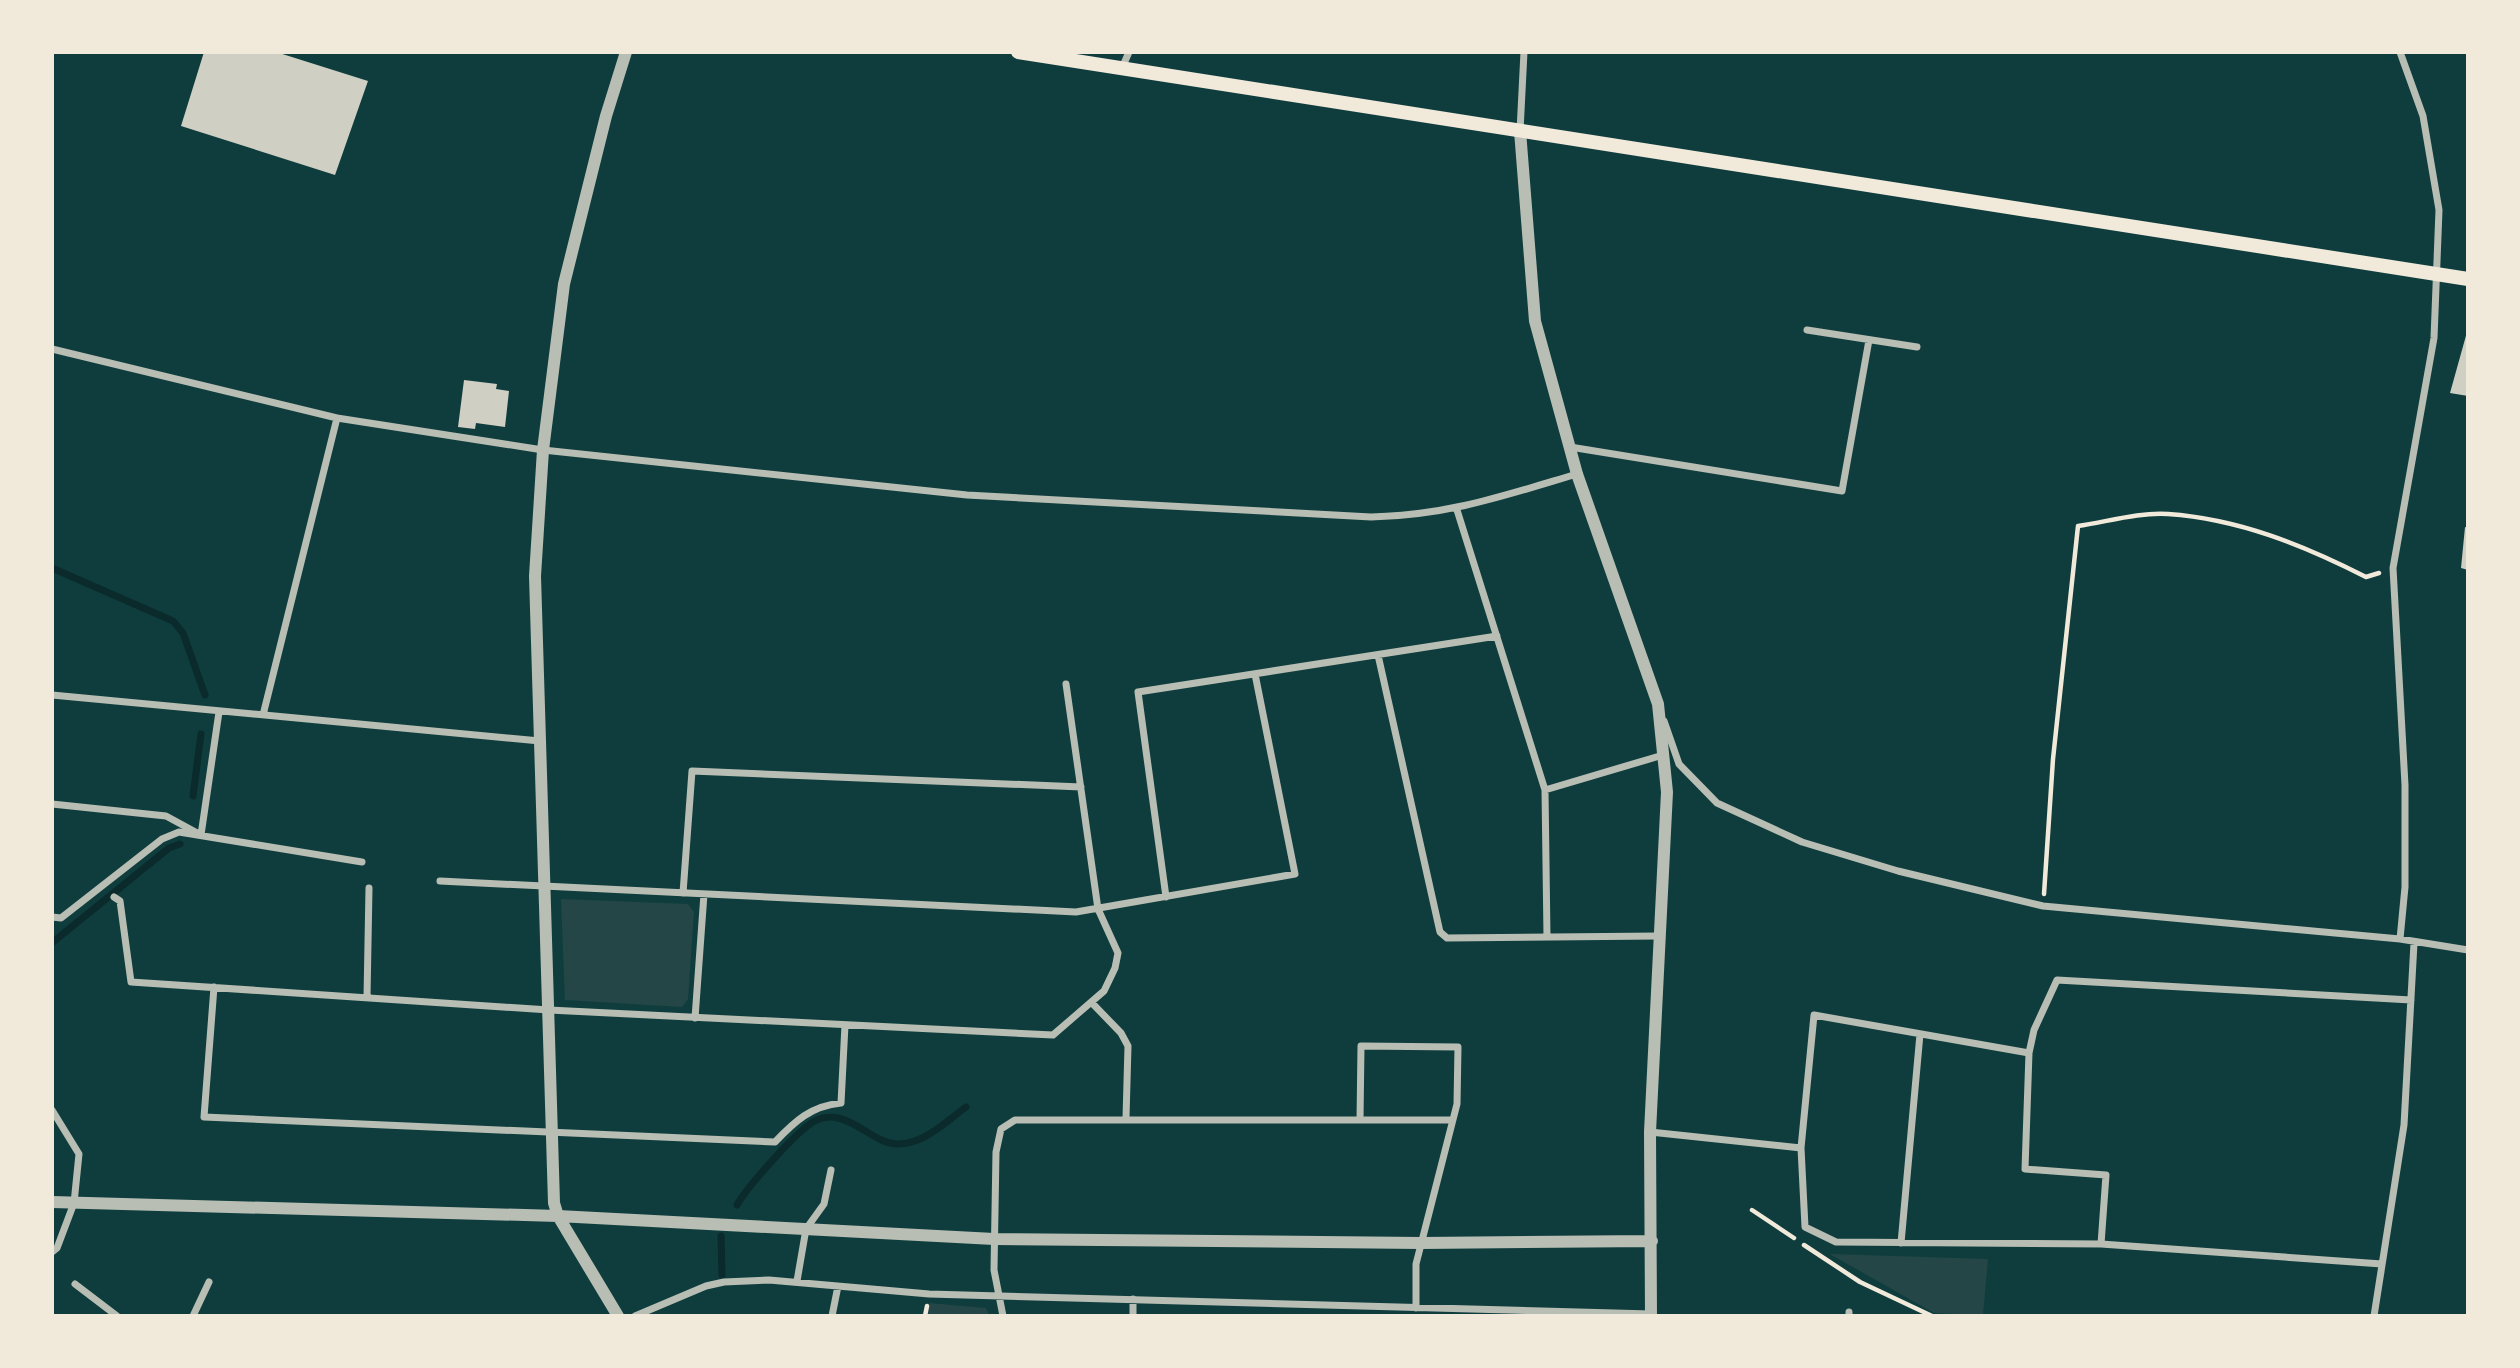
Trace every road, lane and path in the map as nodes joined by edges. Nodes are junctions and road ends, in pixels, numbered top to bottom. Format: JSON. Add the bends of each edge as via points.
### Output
{"nodes":[{"id":1,"x":626,"y":52,"type":"edge"},
{"id":2,"x":1018,"y":52,"type":"edge"},
{"id":3,"x":1129,"y":52,"type":"edge"},
{"id":4,"x":1524,"y":52,"type":"edge"},
{"id":5,"x":2400,"y":52,"type":"edge"},
{"id":6,"x":1122,"y":69,"type":"junction"},
{"id":7,"x":1520,"y":131,"type":"junction"},
{"id":8,"x":2435,"y":274,"type":"junction"},
{"id":9,"x":2468,"y":279,"type":"edge"},
{"id":10,"x":1807,"y":330,"type":"dead end"},
{"id":11,"x":1869,"y":340,"type":"junction"},
{"id":12,"x":1917,"y":347,"type":"dead end"},
{"id":13,"x":52,"y":349,"type":"edge"},
{"id":14,"x":337,"y":418,"type":"junction"},
{"id":15,"x":1570,"y":447,"type":"junction"},
{"id":16,"x":543,"y":450,"type":"junction"},
{"id":17,"x":1577,"y":474,"type":"junction"},
{"id":18,"x":1457,"y":510,"type":"junction"},
{"id":19,"x":2393,"y":568,"type":"junction"},
{"id":20,"x":1497,"y":636,"type":"junction"},
{"id":21,"x":1378,"y":654,"type":"junction"},
{"id":22,"x":1255,"y":674,"type":"junction"},
{"id":23,"x":1066,"y":684,"type":"dead end"},
{"id":24,"x":52,"y":695,"type":"edge"},
{"id":25,"x":1658,"y":704,"type":"junction"},
{"id":26,"x":219,"y":712,"type":"junction"},
{"id":27,"x":263,"y":715,"type":"junction"},
{"id":28,"x":540,"y":741,"type":"junction"},
{"id":29,"x":1663,"y":755,"type":"junction"},
{"id":30,"x":1081,"y":787,"type":"junction"},
{"id":31,"x":1545,"y":790,"type":"junction"},
{"id":32,"x":52,"y":804,"type":"edge"},
{"id":33,"x":201,"y":835,"type":"junction"},
{"id":34,"x":362,"y":862,"type":"dead end"},
{"id":35,"x":440,"y":881,"type":"dead end"},
{"id":36,"x":545,"y":887,"type":"junction"},
{"id":37,"x":369,"y":888,"type":"dead end"},
{"id":38,"x":683,"y":893,"type":"junction"},
{"id":39,"x":704,"y":894,"type":"junction"},
{"id":40,"x":114,"y":897,"type":"dead end"},
{"id":41,"x":1166,"y":897,"type":"junction"},
{"id":42,"x":2043,"y":906,"type":"junction"},
{"id":43,"x":1098,"y":909,"type":"junction"},
{"id":44,"x":52,"y":917,"type":"edge"},
{"id":45,"x":1658,"y":936,"type":"junction"},
{"id":46,"x":1547,"y":937,"type":"junction"},
{"id":47,"x":2399,"y":939,"type":"junction"},
{"id":48,"x":2414,"y":943,"type":"junction"},
{"id":49,"x":2468,"y":950,"type":"edge"},
{"id":50,"x":214,"y":987,"type":"junction"},
{"id":51,"x":366,"y":998,"type":"junction"},
{"id":52,"x":2411,"y":1000,"type":"junction"},
{"id":53,"x":1092,"y":1003,"type":"junction"},
{"id":54,"x":549,"y":1010,"type":"junction"},
{"id":55,"x":695,"y":1018,"type":"junction"},
{"id":56,"x":845,"y":1026,"type":"junction"},
{"id":57,"x":1920,"y":1034,"type":"junction"},
{"id":58,"x":2029,"y":1053,"type":"junction"},
{"id":59,"x":52,"y":1111,"type":"edge"},
{"id":60,"x":1126,"y":1118,"type":"junction"},
{"id":61,"x":1360,"y":1120,"type":"junction"},
{"id":62,"x":1452,"y":1120,"type":"junction"},
{"id":63,"x":552,"y":1130,"type":"junction"},
{"id":64,"x":1650,"y":1132,"type":"junction"},
{"id":65,"x":1801,"y":1147,"type":"junction"},
{"id":66,"x":831,"y":1170,"type":"dead end"},
{"id":67,"x":52,"y":1202,"type":"edge"},
{"id":68,"x":74,"y":1203,"type":"junction"},
{"id":69,"x":1752,"y":1210,"type":"dead end"},
{"id":70,"x":558,"y":1216,"type":"junction"},
{"id":71,"x":806,"y":1229,"type":"junction"},
{"id":72,"x":994,"y":1239,"type":"junction"},
{"id":73,"x":1651,"y":1241,"type":"junction"},
{"id":74,"x":1420,"y":1243,"type":"junction"},
{"id":75,"x":1901,"y":1243,"type":"junction"},
{"id":76,"x":2101,"y":1244,"type":"junction"},
{"id":77,"x":52,"y":1252,"type":"edge"},
{"id":78,"x":2382,"y":1264,"type":"junction"},
{"id":79,"x":797,"y":1281,"type":"junction"},
{"id":80,"x":209,"y":1282,"type":"dead end"},
{"id":81,"x":75,"y":1284,"type":"dead end"},
{"id":82,"x":838,"y":1286,"type":"junction"},
{"id":83,"x":999,"y":1295,"type":"junction"},
{"id":84,"x":1133,"y":1299,"type":"junction"},
{"id":85,"x":1416,"y":1308,"type":"junction"},
{"id":86,"x":117,"y":1315,"type":"edge"},
{"id":87,"x":193,"y":1315,"type":"edge"},
{"id":88,"x":618,"y":1315,"type":"edge"},
{"id":89,"x":635,"y":1315,"type":"edge"},
{"id":90,"x":832,"y":1315,"type":"edge"},
{"id":91,"x":1003,"y":1315,"type":"edge"},
{"id":92,"x":1133,"y":1315,"type":"edge"},
{"id":93,"x":1651,"y":1315,"type":"edge"},
{"id":94,"x":1932,"y":1315,"type":"edge"},
{"id":95,"x":2374,"y":1315,"type":"edge"}],
"edges":[{"from":1,"to":16,"type":"street","via":[[564,284]]},
{"from":2,"to":6,"type":"main road"},
{"from":3,"to":6,"type":"street"},
{"from":4,"to":7,"type":"street"},
{"from":5,"to":8,"type":"street","via":[[2423,116],[2439,210]]},
{"from":6,"to":7,"type":"main road"},
{"from":7,"to":8,"type":"main road"},
{"from":7,"to":15,"type":"street","via":[[1535,321]]},
{"from":8,"to":9,"type":"main road"},
{"from":8,"to":19,"type":"street","via":[[2434,338]]},
{"from":10,"to":11,"type":"street"},
{"from":11,"to":12,"type":"street"},
{"from":11,"to":15,"type":"street","via":[[1842,491]]},
{"from":13,"to":14,"type":"street"},
{"from":14,"to":16,"type":"street"},
{"from":14,"to":27,"type":"street"},
{"from":15,"to":17,"type":"street"},
{"from":16,"to":18,"type":"street","via":[[980,496],[1371,517]]},
{"from":16,"to":28,"type":"street","via":[[536,576]]},
{"from":17,"to":18,"type":"street"},
{"from":17,"to":25,"type":"street"},
{"from":18,"to":20,"type":"street"},
{"from":19,"to":42,"type":"path","via":[[2365,577],[2256,529],[2166,514],[2078,526],[2053,759]]},
{"from":19,"to":47,"type":"street","via":[[2404,785],[2405,887]]},
{"from":20,"to":21,"type":"street"},
{"from":20,"to":31,"type":"street"},
{"from":21,"to":22,"type":"street"},
{"from":21,"to":46,"type":"street","via":[[1440,932],[1447,938]]},
{"from":22,"to":41,"type":"street","via":[[1138,692]]},
{"from":22,"to":41,"type":"street","via":[[1295,874]]},
{"from":23,"to":30,"type":"street"},
{"from":24,"to":26,"type":"street"},
{"from":25,"to":29,"type":"street"},
{"from":25,"to":42,"type":"street","via":[[1679,764],[1717,803],[1746,819],[1802,842],[1898,871]]},
{"from":26,"to":27,"type":"street"},
{"from":26,"to":33,"type":"street"},
{"from":27,"to":28,"type":"street"},
{"from":28,"to":36,"type":"street"},
{"from":29,"to":31,"type":"street"},
{"from":29,"to":45,"type":"street","via":[[1667,792]]},
{"from":30,"to":38,"type":"street","via":[[692,771]]},
{"from":30,"to":43,"type":"street"},
{"from":31,"to":46,"type":"street"},
{"from":32,"to":33,"type":"street","via":[[166,816]]},
{"from":33,"to":34,"type":"street"},
{"from":33,"to":44,"type":"street","via":[[169,835],[61,918]]},
{"from":35,"to":36,"type":"street"},
{"from":36,"to":38,"type":"street"},
{"from":36,"to":54,"type":"street"},
{"from":37,"to":51,"type":"street"},
{"from":38,"to":39,"type":"street"},
{"from":39,"to":43,"type":"street","via":[[1076,912]]},
{"from":39,"to":55,"type":"street"},
{"from":40,"to":50,"type":"street","via":[[120,901],[131,982]]},
{"from":41,"to":43,"type":"street"},
{"from":42,"to":47,"type":"street"},
{"from":43,"to":53,"type":"street","via":[[1118,953],[1104,991]]},
{"from":45,"to":46,"type":"street"},
{"from":45,"to":64,"type":"street"},
{"from":47,"to":48,"type":"street"},
{"from":48,"to":49,"type":"street"},
{"from":48,"to":52,"type":"street"},
{"from":50,"to":51,"type":"street"},
{"from":50,"to":63,"type":"street","via":[[204,1117]]},
{"from":51,"to":54,"type":"street"},
{"from":52,"to":58,"type":"street","via":[[2057,981],[2034,1030]]},
{"from":52,"to":78,"type":"street","via":[[2404,1125]]},
{"from":53,"to":56,"type":"street","via":[[1052,1035]]},
{"from":53,"to":60,"type":"street","via":[[1121,1032],[1128,1046]]},
{"from":54,"to":55,"type":"street"},
{"from":54,"to":63,"type":"street"},
{"from":55,"to":56,"type":"street"},
{"from":56,"to":63,"type":"street","via":[[841,1103],[810,1111],[775,1142]]},
{"from":57,"to":58,"type":"street"},
{"from":57,"to":65,"type":"street","via":[[1814,1016]]},
{"from":57,"to":75,"type":"street"},
{"from":58,"to":76,"type":"street","via":[[2025,1169],[2106,1175]]},
{"from":59,"to":68,"type":"street","via":[[79,1154]]},
{"from":60,"to":61,"type":"street"},
{"from":60,"to":72,"type":"street","via":[[1027,1118],[1006,1124],[996,1152]]},
{"from":61,"to":62,"type":"street"},
{"from":61,"to":62,"type":"street","via":[[1361,1046],[1458,1047],[1457,1104]]},
{"from":62,"to":74,"type":"street"},
{"from":63,"to":70,"type":"street"},
{"from":64,"to":65,"type":"street"},
{"from":64,"to":73,"type":"street"},
{"from":65,"to":75,"type":"street","via":[[1805,1227],[1836,1242]]},
{"from":66,"to":71,"type":"street","via":[[824,1203]]},
{"from":67,"to":68,"type":"street"},
{"from":68,"to":70,"type":"street"},
{"from":68,"to":77,"type":"street"},
{"from":69,"to":94,"type":"path","via":[[1860,1282]]},
{"from":70,"to":71,"type":"street"},
{"from":70,"to":88,"type":"street"},
{"from":71,"to":72,"type":"street"},
{"from":71,"to":79,"type":"street"},
{"from":72,"to":74,"type":"street"},
{"from":72,"to":83,"type":"street"},
{"from":73,"to":74,"type":"street"},
{"from":73,"to":93,"type":"street"},
{"from":74,"to":85,"type":"street"},
{"from":75,"to":76,"type":"street"},
{"from":76,"to":78,"type":"street"},
{"from":78,"to":95,"type":"street"},
{"from":79,"to":82,"type":"street"},
{"from":79,"to":89,"type":"street","via":[[724,1282]]},
{"from":80,"to":87,"type":"street"},
{"from":81,"to":86,"type":"street"},
{"from":82,"to":83,"type":"street"},
{"from":82,"to":90,"type":"street"},
{"from":83,"to":84,"type":"street"},
{"from":83,"to":91,"type":"street"},
{"from":84,"to":85,"type":"street"},
{"from":84,"to":92,"type":"street"},
{"from":85,"to":93,"type":"street"}]}
